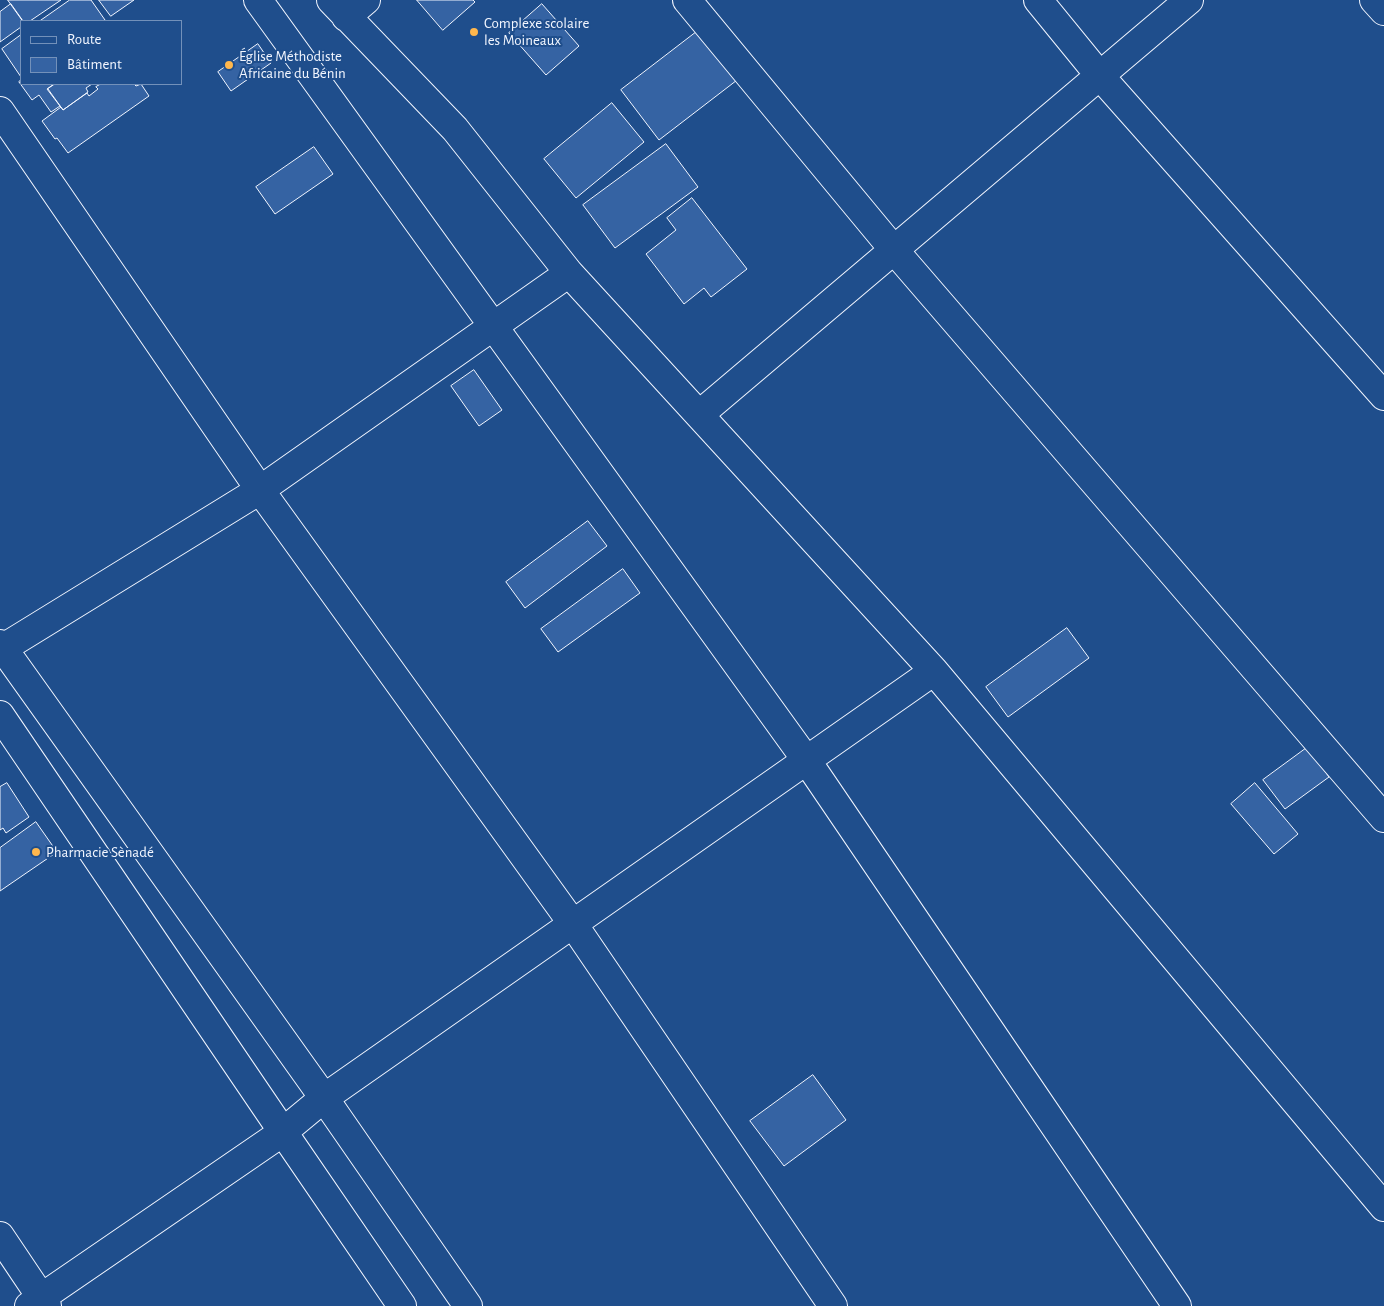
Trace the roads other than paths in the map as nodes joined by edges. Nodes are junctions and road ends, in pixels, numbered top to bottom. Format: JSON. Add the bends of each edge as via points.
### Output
{"nodes":[{"id":1,"x":258,"y":0,"type":"edge"},
{"id":2,"x":687,"y":0,"type":"edge"},
{"id":3,"x":1038,"y":0,"type":"edge"},
{"id":4,"x":1189,"y":0,"type":"edge"},
{"id":5,"x":1374,"y":0,"type":"edge"},
{"id":6,"x":348,"y":6,"type":"edge"},
{"id":7,"x":1384,"y":11,"type":"edge"},
{"id":8,"x":1100,"y":76,"type":"junction"},
{"id":9,"x":0,"y":112,"type":"edge"},
{"id":10,"x":894,"y":250,"type":"junction"},
{"id":11,"x":569,"y":273,"type":"junction"},
{"id":12,"x":493,"y":326,"type":"junction"},
{"id":13,"x":1384,"y":396,"type":"edge"},
{"id":14,"x":700,"y":414,"type":"junction"},
{"id":15,"x":260,"y":490,"type":"junction"},
{"id":16,"x":1,"y":647,"type":"edge"},
{"id":17,"x":934,"y":671,"type":"junction"},
{"id":18,"x":0,"y":715,"type":"edge"},
{"id":19,"x":807,"y":761,"type":"junction"},
{"id":20,"x":1384,"y":818,"type":"edge"},
{"id":21,"x":573,"y":924,"type":"junction"},
{"id":22,"x":324,"y":1098,"type":"junction"},
{"id":23,"x":282,"y":1132,"type":"junction"},
{"id":24,"x":1384,"y":1207,"type":"edge"},
{"id":25,"x":0,"y":1236,"type":"edge"},
{"id":26,"x":39,"y":1303,"type":"edge"},
{"id":27,"x":402,"y":1306,"type":"edge"},
{"id":28,"x":468,"y":1306,"type":"edge"},
{"id":29,"x":833,"y":1306,"type":"edge"},
{"id":30,"x":1177,"y":1306,"type":"edge"}],
"edges":[{"from":1,"to":12,"type":"street"},
{"from":2,"to":10,"type":"street"},
{"from":3,"to":8,"type":"street"},
{"from":4,"to":8,"type":"street"},
{"from":5,"to":7,"type":"street"},
{"from":6,"to":11,"type":"street","via":[[455,129]]},
{"from":8,"to":10,"type":"street"},
{"from":8,"to":13,"type":"street"},
{"from":9,"to":15,"type":"street"},
{"from":10,"to":14,"type":"street"},
{"from":10,"to":20,"type":"street"},
{"from":11,"to":12,"type":"street"},
{"from":11,"to":14,"type":"street"},
{"from":12,"to":15,"type":"street"},
{"from":12,"to":19,"type":"street"},
{"from":14,"to":17,"type":"street"},
{"from":15,"to":16,"type":"street"},
{"from":15,"to":21,"type":"street"},
{"from":16,"to":22,"type":"street"},
{"from":17,"to":19,"type":"street"},
{"from":17,"to":24,"type":"street"},
{"from":18,"to":23,"type":"street"},
{"from":19,"to":21,"type":"street"},
{"from":19,"to":30,"type":"street"},
{"from":21,"to":22,"type":"street"},
{"from":21,"to":29,"type":"street"},
{"from":22,"to":23,"type":"street"},
{"from":22,"to":28,"type":"street"},
{"from":23,"to":26,"type":"street"},
{"from":23,"to":27,"type":"street"},
{"from":25,"to":26,"type":"street"}]}
